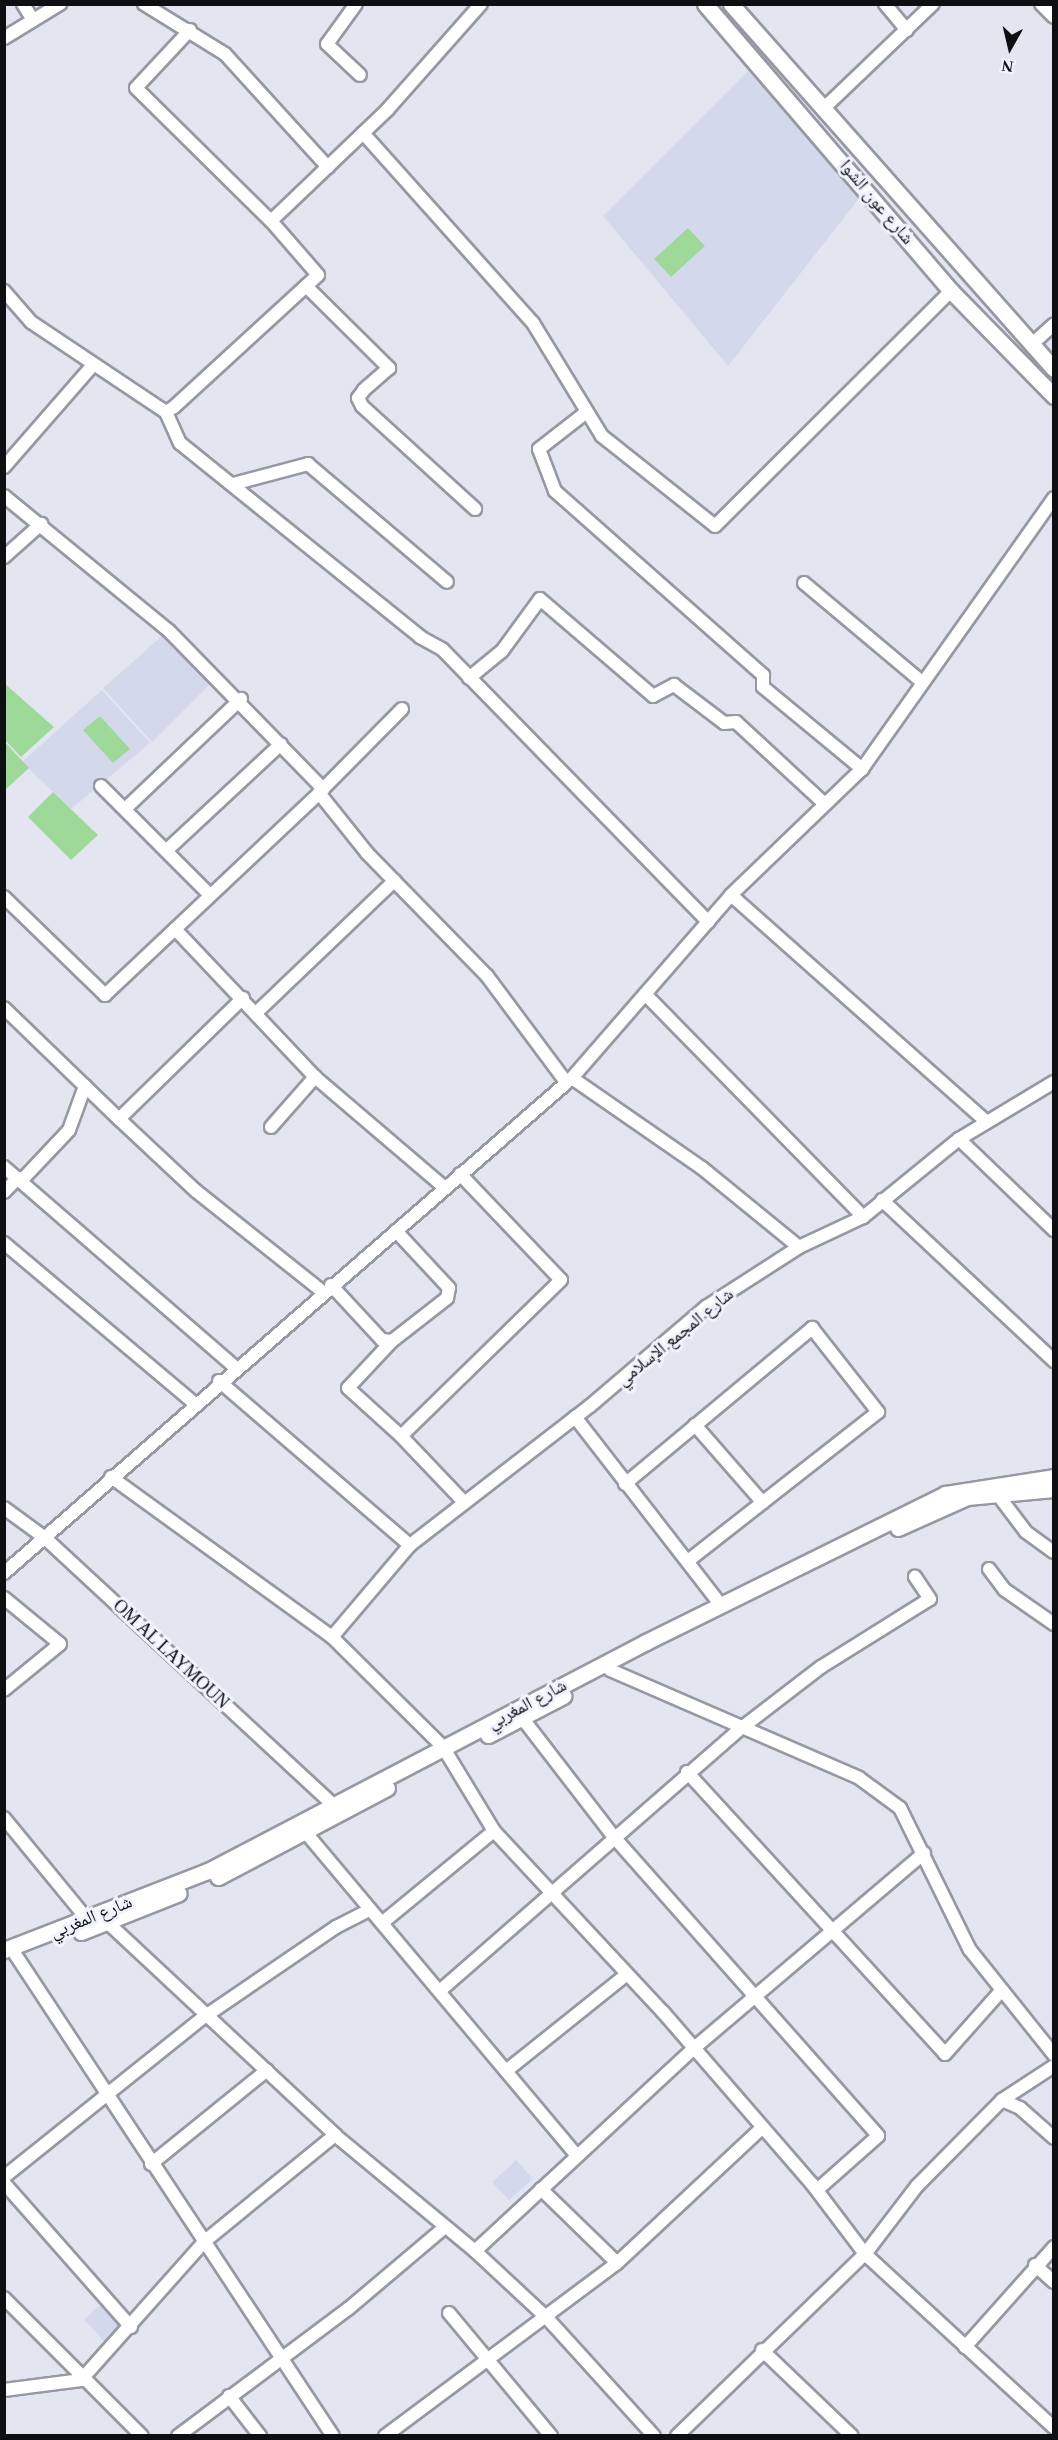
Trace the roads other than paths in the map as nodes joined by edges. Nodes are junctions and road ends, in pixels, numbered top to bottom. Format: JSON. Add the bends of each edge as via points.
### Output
{"nodes":[{"id":1,"x":22,"y":4,"type":"edge"},
{"id":2,"x":60,"y":4,"type":"edge"},
{"id":3,"x":144,"y":4,"type":"edge"},
{"id":4,"x":356,"y":4,"type":"edge"},
{"id":5,"x":481,"y":4,"type":"edge"},
{"id":6,"x":705,"y":4,"type":"edge"},
{"id":7,"x":731,"y":4,"type":"edge"},
{"id":8,"x":885,"y":4,"type":"edge"},
{"id":9,"x":933,"y":4,"type":"edge"},
{"id":10,"x":1041,"y":4,"type":"edge"},
{"id":11,"x":1053,"y":17,"type":"edge"},
{"id":12,"x":33,"y":20,"type":"junction"},
{"id":13,"x":189,"y":30,"type":"junction"},
{"id":14,"x":907,"y":30,"type":"junction"},
{"id":15,"x":4,"y":38,"type":"edge"},
{"id":16,"x":360,"y":75,"type":"dead end"},
{"id":17,"x":824,"y":109,"type":"junction"},
{"id":18,"x":363,"y":133,"type":"junction"},
{"id":19,"x":328,"y":167,"type":"junction"},
{"id":20,"x":271,"y":221,"type":"junction"},
{"id":21,"x":306,"y":286,"type":"junction"},
{"id":22,"x":4,"y":291,"type":"edge"},
{"id":23,"x":951,"y":291,"type":"junction"},
{"id":24,"x":1053,"y":324,"type":"edge"},
{"id":25,"x":1031,"y":345,"type":"junction"},
{"id":26,"x":93,"y":365,"type":"junction"},
{"id":27,"x":1053,"y":369,"type":"edge"},
{"id":28,"x":1053,"y":396,"type":"edge"},
{"id":29,"x":166,"y":412,"type":"junction"},
{"id":30,"x":584,"y":414,"type":"junction"},
{"id":31,"x":4,"y":467,"type":"edge"},
{"id":32,"x":233,"y":484,"type":"junction"},
{"id":33,"x":4,"y":496,"type":"edge"},
{"id":34,"x":1053,"y":498,"type":"edge"},
{"id":35,"x":476,"y":508,"type":"dead end"},
{"id":36,"x":40,"y":524,"type":"junction"},
{"id":37,"x":4,"y":556,"type":"edge"},
{"id":38,"x":447,"y":582,"type":"dead end"},
{"id":39,"x":804,"y":583,"type":"dead end"},
{"id":40,"x":469,"y":678,"type":"junction"},
{"id":41,"x":922,"y":682,"type":"junction"},
{"id":42,"x":241,"y":699,"type":"junction"},
{"id":43,"x":402,"y":710,"type":"dead end"},
{"id":44,"x":280,"y":744,"type":"junction"},
{"id":45,"x":862,"y":769,"type":"junction"},
{"id":46,"x":101,"y":786,"type":"dead end"},
{"id":47,"x":321,"y":791,"type":"junction"},
{"id":48,"x":825,"y":804,"type":"junction"},
{"id":49,"x":125,"y":809,"type":"junction"},
{"id":50,"x":168,"y":849,"type":"junction"},
{"id":51,"x":394,"y":881,"type":"junction"},
{"id":52,"x":209,"y":894,"type":"junction"},
{"id":53,"x":731,"y":895,"type":"junction"},
{"id":54,"x":4,"y":897,"type":"edge"},
{"id":55,"x":708,"y":922,"type":"junction"},
{"id":56,"x":176,"y":929,"type":"junction"},
{"id":57,"x":645,"y":994,"type":"junction"},
{"id":58,"x":243,"y":998,"type":"junction"},
{"id":59,"x":4,"y":1008,"type":"edge"},
{"id":60,"x":257,"y":1012,"type":"junction"},
{"id":61,"x":315,"y":1077,"type":"junction"},
{"id":62,"x":569,"y":1080,"type":"junction"},
{"id":63,"x":1053,"y":1082,"type":"edge"},
{"id":64,"x":85,"y":1086,"type":"junction"},
{"id":65,"x":119,"y":1119,"type":"junction"},
{"id":66,"x":987,"y":1122,"type":"junction"},
{"id":67,"x":271,"y":1127,"type":"dead end"},
{"id":68,"x":959,"y":1139,"type":"junction"},
{"id":69,"x":4,"y":1167,"type":"edge"},
{"id":70,"x":460,"y":1174,"type":"junction"},
{"id":71,"x":19,"y":1180,"type":"junction"},
{"id":72,"x":445,"y":1188,"type":"junction"},
{"id":73,"x":4,"y":1192,"type":"edge"},
{"id":74,"x":882,"y":1200,"type":"junction"},
{"id":75,"x":862,"y":1217,"type":"junction"},
{"id":76,"x":1053,"y":1230,"type":"edge"},
{"id":77,"x":396,"y":1231,"type":"junction"},
{"id":78,"x":4,"y":1243,"type":"edge"},
{"id":79,"x":799,"y":1247,"type":"junction"},
{"id":80,"x":327,"y":1288,"type":"junction"},
{"id":81,"x":392,"y":1341,"type":"junction"},
{"id":82,"x":1053,"y":1361,"type":"edge"},
{"id":83,"x":235,"y":1366,"type":"junction"},
{"id":84,"x":219,"y":1381,"type":"junction"},
{"id":85,"x":194,"y":1403,"type":"junction"},
{"id":86,"x":575,"y":1417,"type":"junction"},
{"id":87,"x":695,"y":1425,"type":"junction"},
{"id":88,"x":400,"y":1436,"type":"junction"},
{"id":89,"x":111,"y":1476,"type":"junction"},
{"id":90,"x":1053,"y":1477,"type":"edge"},
{"id":91,"x":625,"y":1484,"type":"junction"},
{"id":92,"x":1053,"y":1489,"type":"edge"},
{"id":93,"x":998,"y":1495,"type":"junction"},
{"id":94,"x":463,"y":1502,"type":"junction"},
{"id":95,"x":763,"y":1503,"type":"junction"},
{"id":96,"x":4,"y":1508,"type":"edge"},
{"id":97,"x":45,"y":1538,"type":"junction"},
{"id":98,"x":410,"y":1545,"type":"junction"},
{"id":99,"x":1053,"y":1552,"type":"edge"},
{"id":100,"x":689,"y":1560,"type":"junction"},
{"id":101,"x":989,"y":1569,"type":"dead end"},
{"id":102,"x":4,"y":1573,"type":"edge"},
{"id":103,"x":915,"y":1577,"type":"dead end"},
{"id":104,"x":4,"y":1598,"type":"edge"},
{"id":105,"x":720,"y":1604,"type":"junction"},
{"id":106,"x":1053,"y":1624,"type":"edge"},
{"id":107,"x":332,"y":1637,"type":"junction"},
{"id":108,"x":610,"y":1670,"type":"junction"},
{"id":109,"x":4,"y":1690,"type":"edge"},
{"id":110,"x":523,"y":1719,"type":"junction"},
{"id":111,"x":744,"y":1726,"type":"junction"},
{"id":112,"x":445,"y":1751,"type":"junction"},
{"id":113,"x":687,"y":1772,"type":"junction"},
{"id":114,"x":333,"y":1805,"type":"junction"},
{"id":115,"x":4,"y":1818,"type":"edge"},
{"id":116,"x":494,"y":1831,"type":"junction"},
{"id":117,"x":307,"y":1834,"type":"junction"},
{"id":118,"x":613,"y":1836,"type":"junction"},
{"id":119,"x":924,"y":1853,"type":"junction"},
{"id":120,"x":550,"y":1894,"type":"junction"},
{"id":121,"x":370,"y":1910,"type":"junction"},
{"id":122,"x":87,"y":1919,"type":"junction"},
{"id":123,"x":108,"y":1923,"type":"junction"},
{"id":124,"x":382,"y":1923,"type":"junction"},
{"id":125,"x":836,"y":1929,"type":"junction"},
{"id":126,"x":8,"y":1954,"type":"edge"},
{"id":127,"x":627,"y":1974,"type":"junction"},
{"id":128,"x":442,"y":1989,"type":"junction"},
{"id":129,"x":1000,"y":1992,"type":"junction"},
{"id":130,"x":754,"y":1996,"type":"junction"},
{"id":131,"x":204,"y":2017,"type":"junction"},
{"id":132,"x":693,"y":2049,"type":"junction"},
{"id":133,"x":1053,"y":2055,"type":"edge"},
{"id":134,"x":1053,"y":2066,"type":"edge"},
{"id":135,"x":267,"y":2070,"type":"junction"},
{"id":136,"x":507,"y":2071,"type":"junction"},
{"id":137,"x":109,"y":2096,"type":"junction"},
{"id":138,"x":1002,"y":2100,"type":"junction"},
{"id":139,"x":762,"y":2128,"type":"junction"},
{"id":140,"x":335,"y":2135,"type":"junction"},
{"id":141,"x":1053,"y":2138,"type":"edge"},
{"id":142,"x":577,"y":2156,"type":"junction"},
{"id":143,"x":151,"y":2164,"type":"junction"},
{"id":144,"x":4,"y":2177,"type":"edge"},
{"id":145,"x":4,"y":2183,"type":"edge"},
{"id":146,"x":541,"y":2189,"type":"junction"},
{"id":147,"x":817,"y":2190,"type":"junction"},
{"id":148,"x":445,"y":2227,"type":"junction"},
{"id":149,"x":205,"y":2241,"type":"junction"},
{"id":150,"x":1053,"y":2247,"type":"edge"},
{"id":151,"x":475,"y":2251,"type":"junction"},
{"id":152,"x":865,"y":2254,"type":"junction"},
{"id":153,"x":617,"y":2263,"type":"junction"},
{"id":154,"x":1035,"y":2265,"type":"junction"},
{"id":155,"x":1053,"y":2282,"type":"edge"},
{"id":156,"x":4,"y":2298,"type":"edge"},
{"id":157,"x":449,"y":2313,"type":"dead end"},
{"id":158,"x":547,"y":2318,"type":"junction"},
{"id":159,"x":131,"y":2327,"type":"junction"},
{"id":160,"x":965,"y":2347,"type":"junction"},
{"id":161,"x":762,"y":2350,"type":"junction"},
{"id":162,"x":285,"y":2359,"type":"junction"},
{"id":163,"x":488,"y":2359,"type":"junction"},
{"id":164,"x":81,"y":2380,"type":"junction"},
{"id":165,"x":4,"y":2390,"type":"edge"},
{"id":166,"x":229,"y":2396,"type":"junction"},
{"id":167,"x":1053,"y":2428,"type":"edge"},
{"id":168,"x":142,"y":2436,"type":"edge"},
{"id":169,"x":178,"y":2436,"type":"edge"},
{"id":170,"x":260,"y":2436,"type":"edge"},
{"id":171,"x":333,"y":2436,"type":"edge"},
{"id":172,"x":385,"y":2436,"type":"edge"},
{"id":173,"x":551,"y":2436,"type":"edge"},
{"id":174,"x":654,"y":2436,"type":"edge"},
{"id":175,"x":677,"y":2436,"type":"edge"},
{"id":176,"x":852,"y":2436,"type":"edge"}],
"edges":[{"from":1,"to":12,"type":"street"},
{"from":2,"to":12,"type":"street"},
{"from":3,"to":13,"type":"street"},
{"from":4,"to":16,"type":"street","via":[[327,44]]},
{"from":5,"to":18,"type":"street"},
{"from":6,"to":23,"type":"main road","name":"شارع عون الشوا"},
{"from":7,"to":17,"type":"main road","name":"شارع عون الشوا"},
{"from":8,"to":14,"type":"street"},
{"from":9,"to":14,"type":"street"},
{"from":10,"to":11,"type":"street"},
{"from":12,"to":15,"type":"street"},
{"from":13,"to":19,"type":"street","via":[[225,54]]},
{"from":13,"to":20,"type":"street","via":[[136,88]]},
{"from":14,"to":17,"type":"street"},
{"from":17,"to":25,"type":"main road","name":"شارع عون الشوا"},
{"from":18,"to":19,"type":"street"},
{"from":18,"to":30,"type":"street","via":[[533,323]]},
{"from":19,"to":20,"type":"street"},
{"from":20,"to":21,"type":"street","via":[[318,269]]},
{"from":21,"to":29,"type":"street"},
{"from":21,"to":35,"type":"street","via":[[389,368],[358,398],[362,406]]},
{"from":22,"to":26,"type":"street","via":[[31,322]]},
{"from":23,"to":28,"type":"main road","name":"شارع عون الشوا"},
{"from":23,"to":30,"type":"street","via":[[715,526],[602,436]]},
{"from":24,"to":25,"type":"street"},
{"from":25,"to":27,"type":"main road","name":"شارع عون الشوا"},
{"from":26,"to":29,"type":"street"},
{"from":26,"to":31,"type":"street"},
{"from":29,"to":32,"type":"street","via":[[180,443]]},
{"from":30,"to":45,"type":"street","via":[[539,449],[555,491],[763,675],[763,687]]},
{"from":32,"to":38,"type":"street","via":[[308,465]]},
{"from":32,"to":40,"type":"street","via":[[420,637],[443,650]]},
{"from":33,"to":36,"type":"street"},
{"from":34,"to":41,"type":"street"},
{"from":36,"to":37,"type":"street"},
{"from":36,"to":42,"type":"street"},
{"from":39,"to":41,"type":"street"},
{"from":40,"to":48,"type":"street","via":[[502,651],[540,599],[653,696],[674,686],[724,723],[736,722]]},
{"from":40,"to":55,"type":"street"},
{"from":41,"to":45,"type":"street"},
{"from":42,"to":44,"type":"street"},
{"from":42,"to":49,"type":"street"},
{"from":43,"to":47,"type":"street"},
{"from":44,"to":47,"type":"street"},
{"from":44,"to":50,"type":"street"},
{"from":45,"to":48,"type":"street"},
{"from":46,"to":49,"type":"street"},
{"from":47,"to":51,"type":"street"},
{"from":47,"to":52,"type":"street"},
{"from":48,"to":53,"type":"street"},
{"from":49,"to":50,"type":"street"},
{"from":50,"to":52,"type":"street"},
{"from":51,"to":60,"type":"street"},
{"from":51,"to":62,"type":"street","via":[[487,976]]},
{"from":52,"to":56,"type":"street"},
{"from":53,"to":55,"type":"street"},
{"from":53,"to":66,"type":"street"},
{"from":54,"to":56,"type":"street","via":[[105,995]]},
{"from":55,"to":57,"type":"street"},
{"from":56,"to":58,"type":"street"},
{"from":57,"to":62,"type":"street"},
{"from":57,"to":75,"type":"street"},
{"from":58,"to":60,"type":"street"},
{"from":58,"to":65,"type":"street"},
{"from":59,"to":64,"type":"street"},
{"from":60,"to":61,"type":"street"},
{"from":61,"to":67,"type":"street"},
{"from":61,"to":72,"type":"street"},
{"from":62,"to":70,"type":"street"},
{"from":62,"to":79,"type":"street","via":[[702,1168]]},
{"from":63,"to":66,"type":"street","name":"شارع المجمع الإسلامي"},
{"from":64,"to":65,"type":"street"},
{"from":64,"to":71,"type":"street","via":[[69,1130]]},
{"from":65,"to":80,"type":"street","via":[[196,1191]]},
{"from":66,"to":68,"type":"street","name":"شارع المجمع الإسلامي"},
{"from":68,"to":74,"type":"street","name":"شارع المجمع الإسلامي"},
{"from":68,"to":76,"type":"street"},
{"from":69,"to":71,"type":"street"},
{"from":70,"to":72,"type":"street"},
{"from":70,"to":88,"type":"street","via":[[561,1281]]},
{"from":71,"to":73,"type":"street"},
{"from":71,"to":83,"type":"street"},
{"from":72,"to":77,"type":"street"},
{"from":74,"to":75,"type":"street","name":"شارع المجمع الإسلامي"},
{"from":74,"to":82,"type":"street"},
{"from":75,"to":79,"type":"street","name":"شارع المجمع الإسلامي"},
{"from":77,"to":80,"type":"street"},
{"from":77,"to":81,"type":"street","via":[[450,1294]]},
{"from":78,"to":85,"type":"street"},
{"from":79,"to":86,"type":"street","name":"شارع المجمع الإسلامي","via":[[706,1307]]},
{"from":80,"to":81,"type":"street","via":[[382,1340]]},
{"from":80,"to":83,"type":"street"},
{"from":81,"to":88,"type":"street","via":[[348,1388]]},
{"from":83,"to":84,"type":"street"},
{"from":84,"to":85,"type":"street"},
{"from":84,"to":98,"type":"street"},
{"from":85,"to":89,"type":"street"},
{"from":86,"to":91,"type":"street"},
{"from":86,"to":94,"type":"street","name":"شارع المجمع الإسلامي"},
{"from":87,"to":91,"type":"street"},
{"from":87,"to":95,"type":"street"},
{"from":87,"to":95,"type":"street","via":[[812,1328],[878,1412]]},
{"from":88,"to":94,"type":"street"},
{"from":89,"to":97,"type":"street"},
{"from":89,"to":107,"type":"street"},
{"from":90,"to":105,"type":"main road","name":"شارع المغربي","via":[[945,1494]]},
{"from":91,"to":100,"type":"street"},
{"from":92,"to":93,"type":"main road","name":"شارع المغربي"},
{"from":93,"to":99,"type":"street","via":[[1026,1532]]},
{"from":93,"to":108,"type":"main road","name":"شارع المغربي","via":[[967,1497],[883,1534]]},
{"from":94,"to":98,"type":"street","name":"شارع المجمع الإسلامي"},
{"from":95,"to":100,"type":"street"},
{"from":96,"to":97,"type":"street","name":"OM AL LAYMOUN"},
{"from":97,"to":102,"type":"street"},
{"from":97,"to":114,"type":"street","name":"OM AL LAYMOUN"},
{"from":98,"to":107,"type":"street","name":"شارع المجمع الإسلامي"},
{"from":100,"to":105,"type":"street"},
{"from":101,"to":106,"type":"street","via":[[1005,1590]]},
{"from":103,"to":111,"type":"street","via":[[930,1599],[821,1667]]},
{"from":104,"to":109,"type":"street","via":[[60,1644]]},
{"from":105,"to":112,"type":"main road","name":"شارع المغربي"},
{"from":107,"to":112,"type":"street"},
{"from":108,"to":110,"type":"main road","name":"شارع المغربي"},
{"from":108,"to":111,"type":"street"},
{"from":110,"to":112,"type":"main road","name":"شارع المغربي"},
{"from":110,"to":118,"type":"street"},
{"from":111,"to":113,"type":"street"},
{"from":111,"to":119,"type":"street","via":[[859,1778],[900,1808]]},
{"from":112,"to":114,"type":"main road","name":"شارع المغربي"},
{"from":112,"to":116,"type":"street"},
{"from":112,"to":117,"type":"main road","name":"شارع المغربي"},
{"from":113,"to":118,"type":"street"},
{"from":113,"to":125,"type":"street"},
{"from":114,"to":122,"type":"main road","name":"شارع المغربي","via":[[208,1871]]},
{"from":115,"to":122,"type":"street"},
{"from":116,"to":120,"type":"street"},
{"from":116,"to":124,"type":"street"},
{"from":117,"to":121,"type":"street"},
{"from":117,"to":123,"type":"main road","name":"شارع المغربي"},
{"from":118,"to":120,"type":"street"},
{"from":118,"to":130,"type":"street"},
{"from":119,"to":125,"type":"street"},
{"from":119,"to":129,"type":"street","via":[[970,1950]]},
{"from":120,"to":127,"type":"street"},
{"from":120,"to":128,"type":"street"},
{"from":121,"to":124,"type":"street"},
{"from":121,"to":131,"type":"street","via":[[336,1927]]},
{"from":122,"to":123,"type":"street"},
{"from":122,"to":126,"type":"main road","name":"شارع المغربي"},
{"from":123,"to":126,"type":"main road","name":"شارع المغربي"},
{"from":123,"to":131,"type":"street"},
{"from":124,"to":128,"type":"street"},
{"from":125,"to":129,"type":"street","via":[[945,2054]]},
{"from":125,"to":130,"type":"street"},
{"from":126,"to":137,"type":"street"},
{"from":127,"to":132,"type":"street"},
{"from":127,"to":136,"type":"street"},
{"from":128,"to":136,"type":"street"},
{"from":129,"to":133,"type":"street"},
{"from":130,"to":132,"type":"street"},
{"from":130,"to":147,"type":"street","via":[[878,2136]]},
{"from":131,"to":135,"type":"street"},
{"from":131,"to":137,"type":"street"},
{"from":132,"to":139,"type":"street"},
{"from":132,"to":142,"type":"street"},
{"from":134,"to":138,"type":"street"},
{"from":135,"to":140,"type":"street"},
{"from":135,"to":143,"type":"street"},
{"from":136,"to":142,"type":"street"},
{"from":137,"to":143,"type":"street"},
{"from":137,"to":144,"type":"street"},
{"from":138,"to":141,"type":"street","via":[[1020,2108]]},
{"from":138,"to":152,"type":"street","via":[[916,2186]]},
{"from":139,"to":147,"type":"street"},
{"from":139,"to":153,"type":"street"},
{"from":140,"to":148,"type":"street"},
{"from":140,"to":149,"type":"street"},
{"from":142,"to":146,"type":"street"},
{"from":143,"to":149,"type":"street"},
{"from":145,"to":159,"type":"street"},
{"from":146,"to":151,"type":"street"},
{"from":146,"to":153,"type":"street"},
{"from":147,"to":152,"type":"street"},
{"from":148,"to":151,"type":"street"},
{"from":148,"to":162,"type":"street"},
{"from":149,"to":159,"type":"street"},
{"from":149,"to":162,"type":"street"},
{"from":150,"to":154,"type":"street"},
{"from":151,"to":158,"type":"street"},
{"from":152,"to":160,"type":"street"},
{"from":152,"to":161,"type":"street"},
{"from":153,"to":158,"type":"street"},
{"from":154,"to":155,"type":"street"},
{"from":154,"to":160,"type":"street"},
{"from":156,"to":164,"type":"street"},
{"from":157,"to":163,"type":"street"},
{"from":158,"to":163,"type":"street"},
{"from":158,"to":174,"type":"street"},
{"from":159,"to":164,"type":"street"},
{"from":160,"to":167,"type":"street"},
{"from":161,"to":175,"type":"street"},
{"from":161,"to":176,"type":"street"},
{"from":162,"to":166,"type":"street"},
{"from":162,"to":171,"type":"street"},
{"from":163,"to":172,"type":"street"},
{"from":163,"to":173,"type":"street"},
{"from":164,"to":165,"type":"street"},
{"from":164,"to":168,"type":"street"},
{"from":166,"to":169,"type":"street"},
{"from":166,"to":170,"type":"street"}]}
